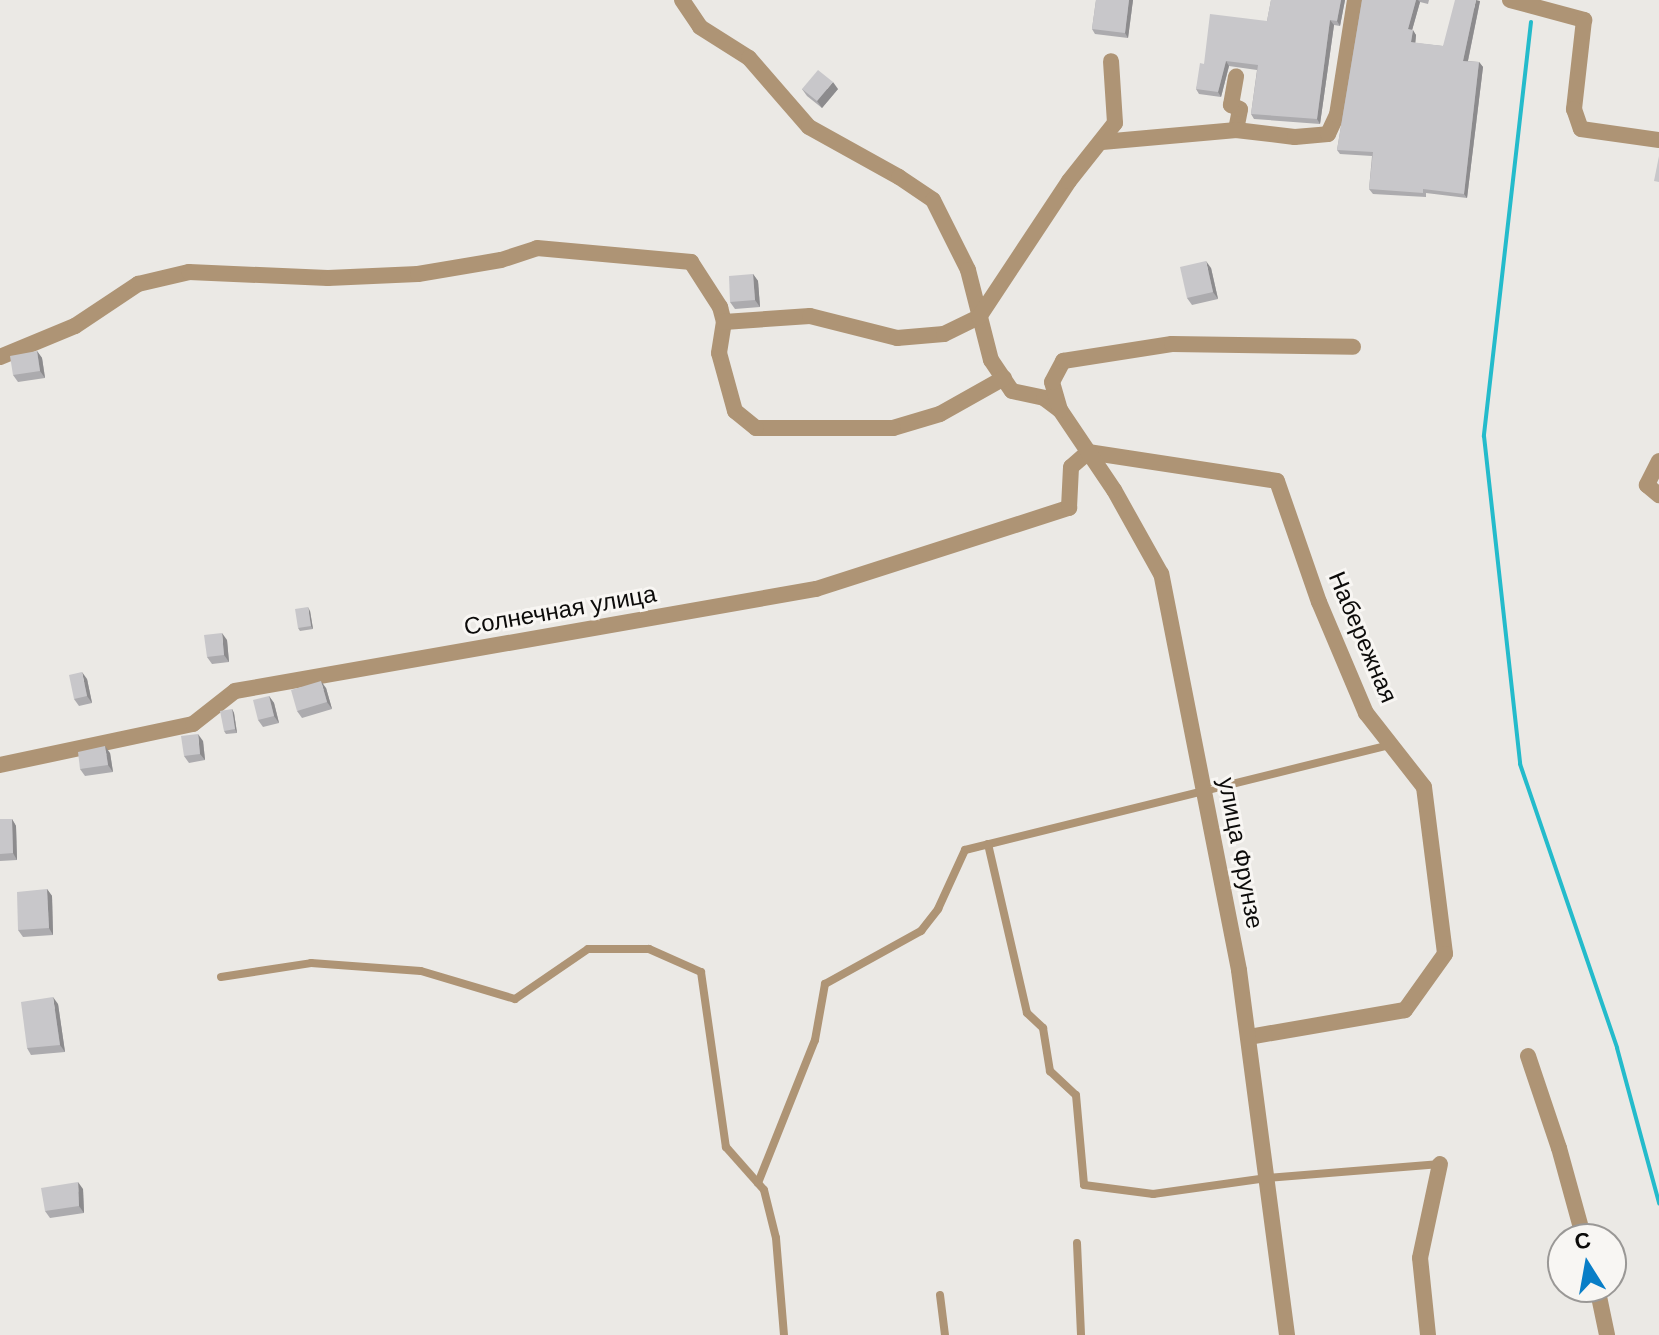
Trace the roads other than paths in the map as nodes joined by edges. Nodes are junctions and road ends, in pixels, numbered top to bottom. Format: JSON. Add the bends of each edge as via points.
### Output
{"nodes":[{"id":1,"x":682,"y":0,"type":"edge"},
{"id":2,"x":1355,"y":0,"type":"edge"},
{"id":3,"x":1510,"y":0,"type":"edge"},
{"id":4,"x":1111,"y":61,"type":"dead end"},
{"id":5,"x":1236,"y":76,"type":"dead end"},
{"id":6,"x":1236,"y":130,"type":"junction"},
{"id":7,"x":1659,"y":140,"type":"edge"},
{"id":8,"x":1102,"y":142,"type":"junction"},
{"id":9,"x":979,"y":317,"type":"junction"},
{"id":10,"x":724,"y":322,"type":"junction"},
{"id":11,"x":1353,"y":347,"type":"dead end"},
{"id":12,"x":0,"y":357,"type":"edge"},
{"id":13,"x":1004,"y":378,"type":"junction"},
{"id":14,"x":1060,"y":410,"type":"junction"},
{"id":15,"x":1088,"y":452,"type":"junction"},
{"id":16,"x":1659,"y":461,"type":"edge"},
{"id":17,"x":1659,"y":495,"type":"edge"},
{"id":18,"x":1392,"y":744,"type":"junction"},
{"id":19,"x":0,"y":765,"type":"edge"},
{"id":20,"x":1205,"y":790,"type":"junction"},
{"id":21,"x":988,"y":844,"type":"junction"},
{"id":22,"x":221,"y":977,"type":"dead end"},
{"id":23,"x":1248,"y":1037,"type":"junction"},
{"id":24,"x":1528,"y":1056,"type":"dead end"},
{"id":25,"x":1440,"y":1164,"type":"joint"},
{"id":26,"x":1267,"y":1178,"type":"junction"},
{"id":27,"x":758,"y":1183,"type":"junction"},
{"id":28,"x":1580,"y":1223,"type":"edge"},
{"id":29,"x":1077,"y":1243,"type":"dead end"},
{"id":30,"x":940,"y":1295,"type":"dead end"},
{"id":31,"x":1600,"y":1303,"type":"edge"},
{"id":32,"x":784,"y":1335,"type":"edge"},
{"id":33,"x":945,"y":1335,"type":"edge"},
{"id":34,"x":1081,"y":1335,"type":"edge"},
{"id":35,"x":1287,"y":1335,"type":"edge"},
{"id":36,"x":1428,"y":1335,"type":"edge"},
{"id":37,"x":1607,"y":1335,"type":"edge"}],
"edges":[{"from":1,"to":9,"type":"street","via":[[700,27],[749,58],[809,127],[933,200],[968,270]]},
{"from":2,"to":6,"type":"street","via":[[1337,115],[1328,134],[1295,137]]},
{"from":3,"to":7,"type":"street","via":[[1584,20],[1574,109],[1581,129]]},
{"from":4,"to":8,"type":"street","via":[[1115,123]]},
{"from":5,"to":6,"type":"street","via":[[1231,105],[1240,109]]},
{"from":6,"to":8,"type":"street"},
{"from":8,"to":9,"type":"street","via":[[1069,181]]},
{"from":9,"to":10,"type":"street","via":[[944,334],[897,338],[810,316]]},
{"from":9,"to":13,"type":"street","via":[[991,360]]},
{"from":10,"to":12,"type":"street","via":[[691,262],[537,248],[501,260],[418,274],[328,278],[189,272],[138,284],[75,326]]},
{"from":10,"to":13,"type":"street","via":[[719,353],[735,411],[756,428],[893,428],[940,414]]},
{"from":11,"to":14,"type":"street","via":[[1172,344],[1063,361],[1052,382]]},
{"from":13,"to":14,"type":"street","via":[[1012,391],[1044,398]]},
{"from":14,"to":15,"type":"street","name":"улица Фрунзе"},
{"from":15,"to":18,"type":"street","name":"Набережная","via":[[1277,481],[1319,602],[1366,713]]},
{"from":15,"to":19,"type":"street","name":"Солнечная улица","via":[[1071,467],[1069,508],[816,589],[235,691],[193,724]]},
{"from":15,"to":20,"type":"street","name":"улица Фрунзе","via":[[1161,574]]},
{"from":16,"to":17,"type":"street","via":[[1647,485]]},
{"from":18,"to":20,"type":"lane"},
{"from":18,"to":23,"type":"street","name":"Набережная","via":[[1424,787],[1445,954],[1405,1010]]},
{"from":20,"to":21,"type":"lane"},
{"from":20,"to":23,"type":"street","name":"улица Фрунзе"},
{"from":21,"to":26,"type":"lane","via":[[1027,1013],[1043,1028],[1050,1071],[1076,1095],[1084,1185],[1153,1194]]},
{"from":21,"to":27,"type":"lane","via":[[965,850],[938,909],[921,931],[825,984],[815,1040]]},
{"from":22,"to":27,"type":"lane","via":[[311,963],[421,971],[515,999],[588,949],[649,949],[701,972],[726,1147]]},
{"from":23,"to":26,"type":"street","name":"улица Фрунзе"},
{"from":24,"to":28,"type":"street"},
{"from":25,"to":26,"type":"lane"},
{"from":25,"to":36,"type":"street","via":[[1420,1258]]},
{"from":26,"to":35,"type":"street","name":"улица Фрунзе"},
{"from":27,"to":32,"type":"lane","via":[[776,1238]]},
{"from":29,"to":34,"type":"lane"},
{"from":30,"to":33,"type":"lane"},
{"from":31,"to":37,"type":"street"}]}
